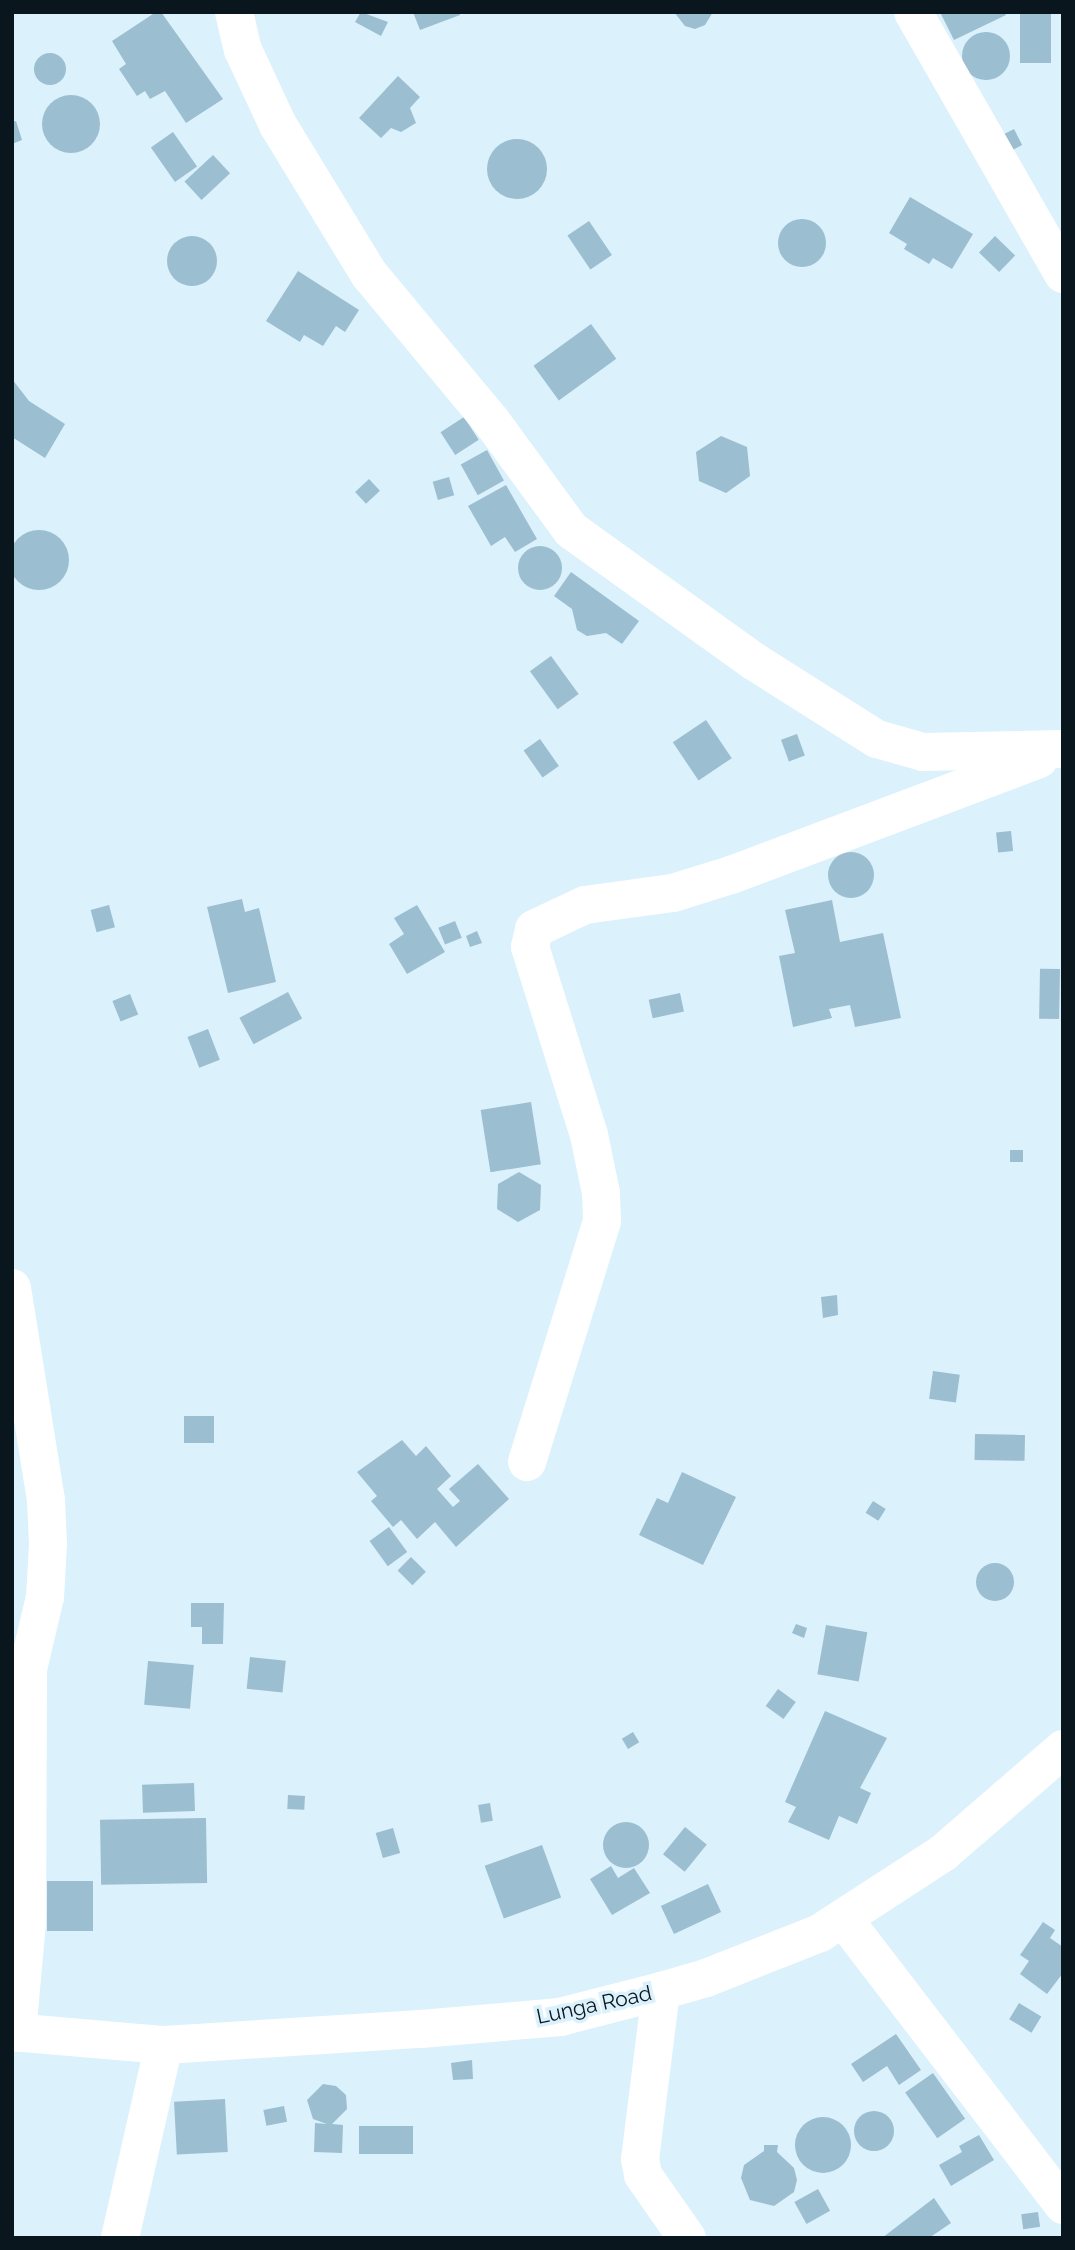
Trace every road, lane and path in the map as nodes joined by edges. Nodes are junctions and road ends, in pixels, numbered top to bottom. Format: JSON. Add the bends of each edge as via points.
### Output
{"nodes":[{"id":1,"x":234,"y":12,"type":"edge"},
{"id":2,"x":913,"y":12,"type":"edge"},
{"id":3,"x":1063,"y":274,"type":"edge"},
{"id":4,"x":1063,"y":750,"type":"edge"},
{"id":5,"x":12,"y":1288,"type":"edge"},
{"id":6,"x":527,"y":1462,"type":"dead end"},
{"id":7,"x":1063,"y":1749,"type":"edge"},
{"id":8,"x":843,"y":1918,"type":"junction"},
{"id":9,"x":661,"y":1990,"type":"junction"},
{"id":10,"x":15,"y":2033,"type":"edge"},
{"id":11,"x":164,"y":2045,"type":"junction"},
{"id":12,"x":1063,"y":2205,"type":"edge"},
{"id":13,"x":120,"y":2238,"type":"edge"},
{"id":14,"x":687,"y":2238,"type":"edge"}],
"edges":[{"from":1,"to":4,"type":"street","via":[[243,50],[278,125],[369,274],[492,422],[571,530],[692,618],[877,739],[923,752]]},
{"from":2,"to":3,"type":"street"},
{"from":4,"to":6,"type":"street","via":[[731,875],[673,893],[585,905],[534,929],[530,947],[589,1135],[602,1221]]},
{"from":5,"to":10,"type":"street","via":[[46,1500],[48,1544],[45,1597],[28,1670],[27,1923]]},
{"from":7,"to":8,"type":"street","name":"Lunga Road","via":[[943,1853]]},
{"from":8,"to":9,"type":"street","name":"Lunga Road","via":[[820,1933],[706,1978]]},
{"from":8,"to":12,"type":"street"},
{"from":9,"to":11,"type":"street","name":"Lunga Road","via":[[560,2017]]},
{"from":9,"to":14,"type":"street","via":[[640,2159],[643,2175]]},
{"from":10,"to":11,"type":"street","name":"Lunga Road"},
{"from":11,"to":13,"type":"street"}]}
